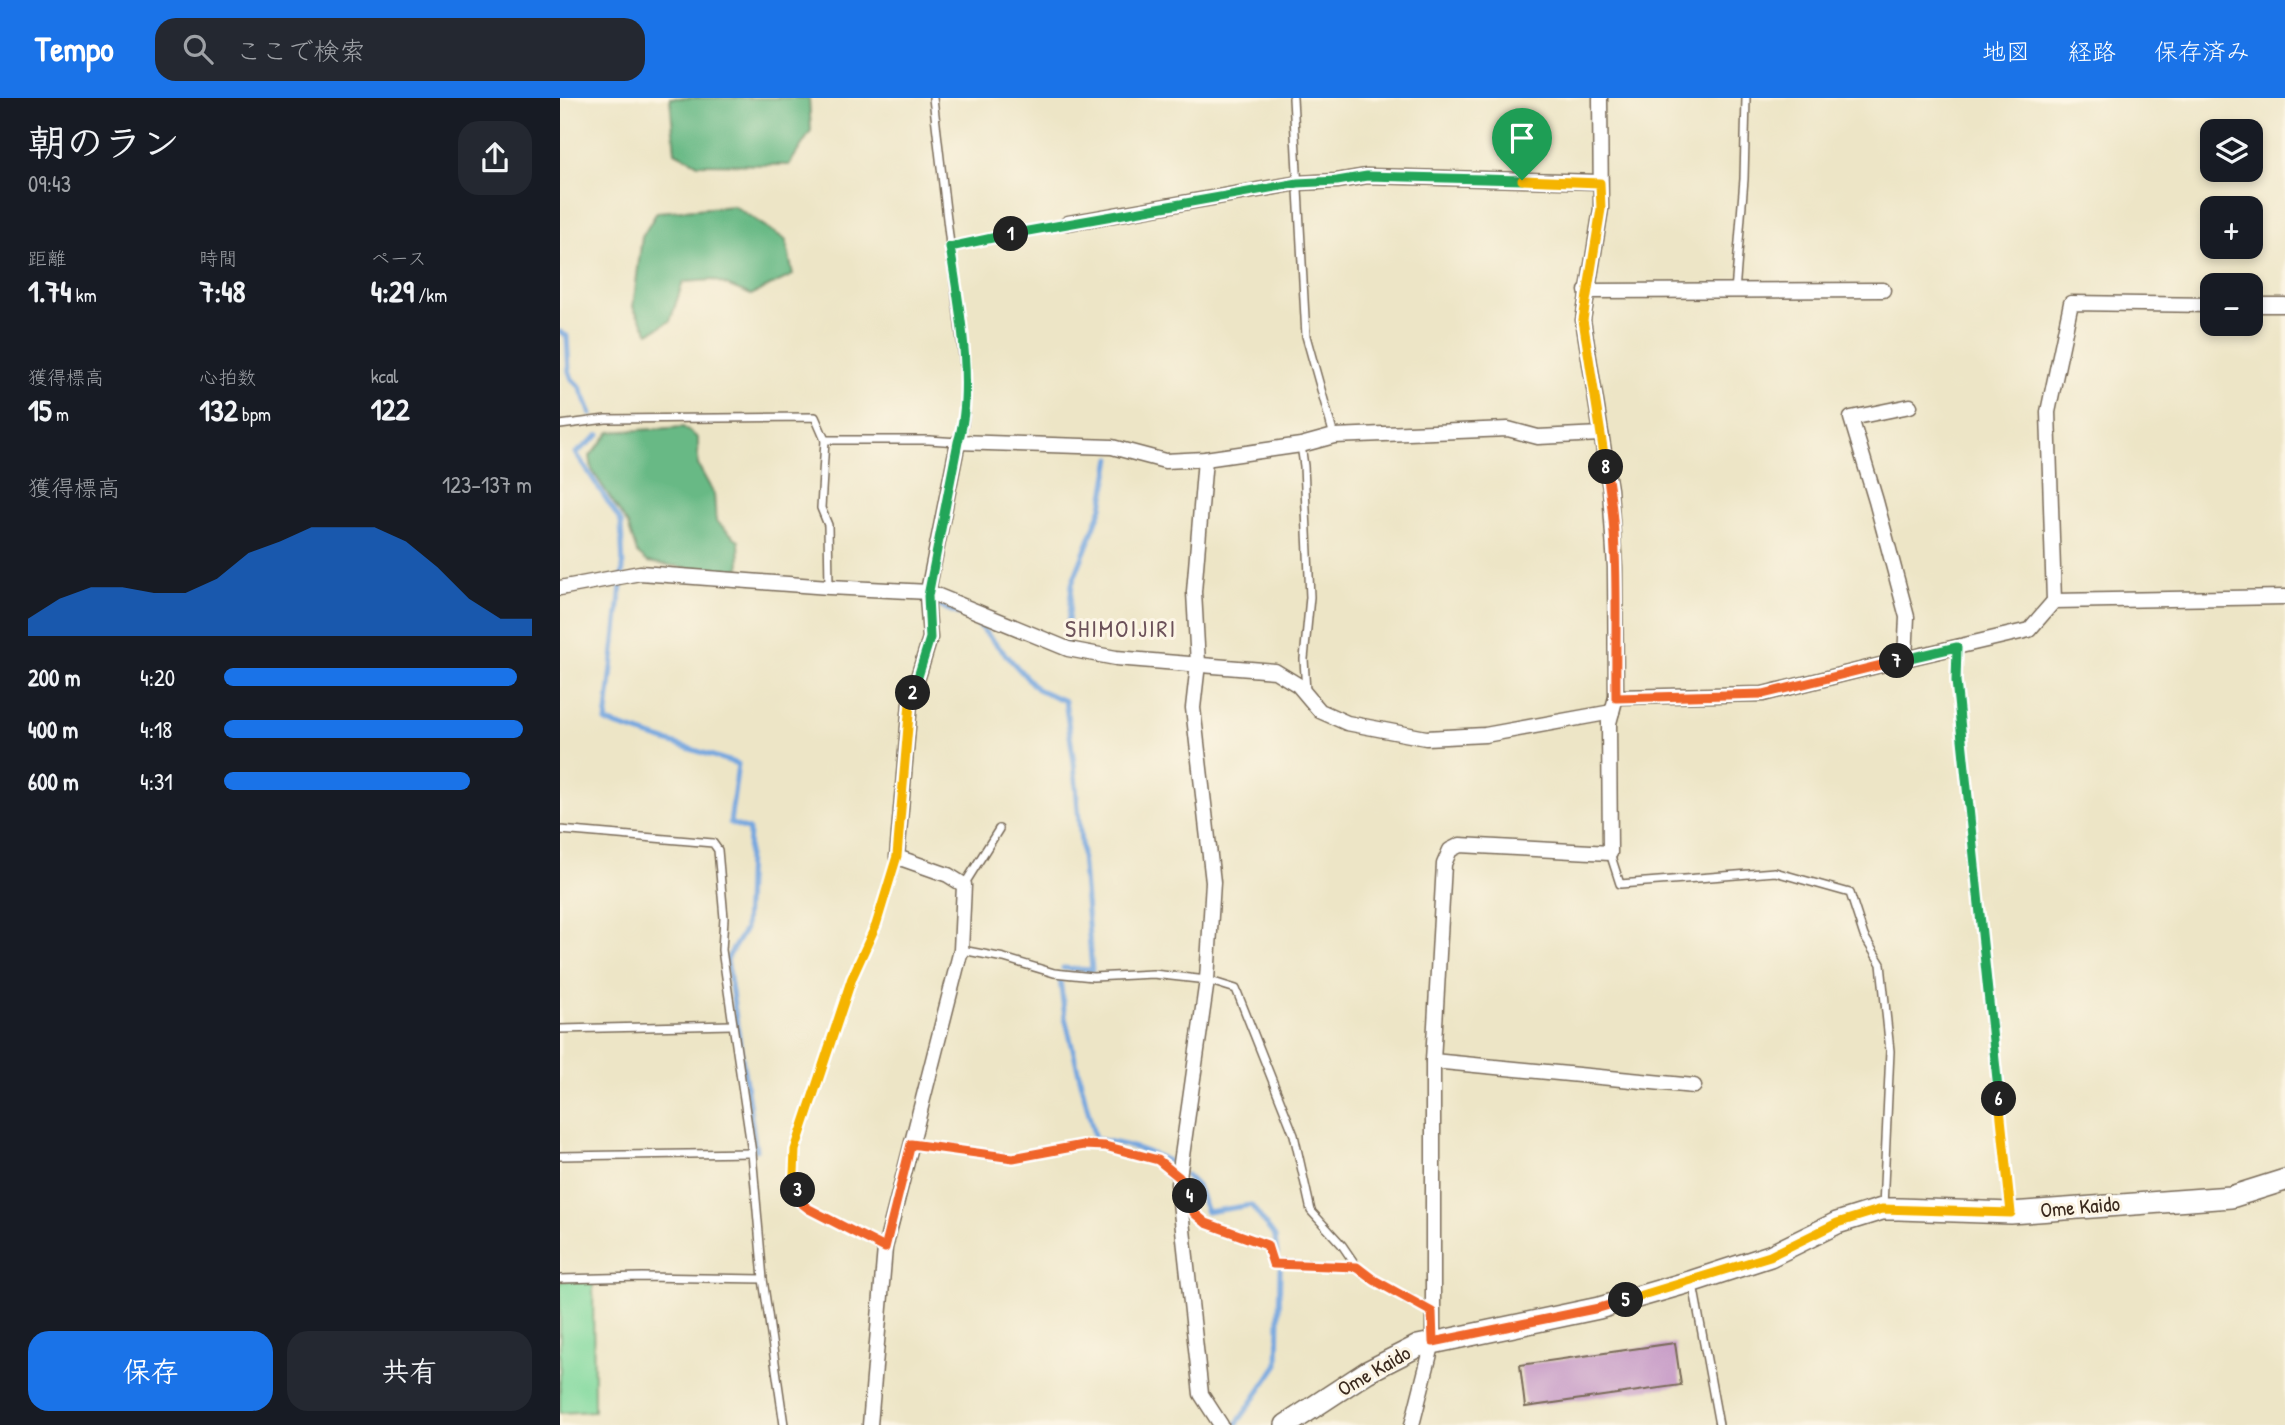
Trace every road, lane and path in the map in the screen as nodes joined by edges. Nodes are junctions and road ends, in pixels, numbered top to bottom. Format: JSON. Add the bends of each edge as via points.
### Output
{"nodes":[{"id":1,"x":933,"y":98,"type":"edge"},
{"id":2,"x":1293,"y":98,"type":"edge"},
{"id":3,"x":1600,"y":98,"type":"edge"},
{"id":4,"x":1746,"y":98,"type":"edge"},
{"id":5,"x":1298,"y":183,"type":"junction"},
{"id":6,"x":1600,"y":183,"type":"junction"},
{"id":7,"x":1068,"y":223,"type":"joint"},
{"id":8,"x":950,"y":247,"type":"junction"},
{"id":9,"x":1883,"y":290,"type":"dead end"},
{"id":10,"x":1586,"y":291,"type":"junction"},
{"id":11,"x":1735,"y":292,"type":"junction"},
{"id":12,"x":2200,"y":305,"type":"edge"},
{"id":13,"x":2263,"y":305,"type":"edge"},
{"id":14,"x":2285,"y":305,"type":"edge"},
{"id":15,"x":1910,"y":406,"type":"dead end"},
{"id":16,"x":560,"y":425,"type":"edge"},
{"id":17,"x":1601,"y":435,"type":"junction"},
{"id":18,"x":1334,"y":436,"type":"junction"},
{"id":19,"x":825,"y":440,"type":"junction"},
{"id":20,"x":958,"y":442,"type":"junction"},
{"id":21,"x":1301,"y":445,"type":"junction"},
{"id":22,"x":1205,"y":458,"type":"junction"},
{"id":23,"x":829,"y":587,"type":"junction"},
{"id":24,"x":560,"y":588,"type":"edge"},
{"id":25,"x":928,"y":594,"type":"junction"},
{"id":26,"x":2285,"y":597,"type":"edge"},
{"id":27,"x":2054,"y":601,"type":"junction"},
{"id":28,"x":1957,"y":647,"type":"junction"},
{"id":29,"x":1905,"y":659,"type":"junction"},
{"id":30,"x":1198,"y":664,"type":"junction"},
{"id":31,"x":1307,"y":695,"type":"junction"},
{"id":32,"x":1614,"y":705,"type":"junction"},
{"id":33,"x":999,"y":829,"type":"dead end"},
{"id":34,"x":560,"y":830,"type":"edge"},
{"id":35,"x":1611,"y":853,"type":"junction"},
{"id":36,"x":897,"y":856,"type":"junction"},
{"id":37,"x":964,"y":885,"type":"junction"},
{"id":38,"x":961,"y":950,"type":"junction"},
{"id":39,"x":1207,"y":980,"type":"junction"},
{"id":40,"x":732,"y":1025,"type":"junction"},
{"id":41,"x":560,"y":1029,"type":"edge"},
{"id":42,"x":1433,"y":1061,"type":"junction"},
{"id":43,"x":1694,"y":1086,"type":"dead end"},
{"id":44,"x":911,"y":1144,"type":"junction"},
{"id":45,"x":752,"y":1153,"type":"junction"},
{"id":46,"x":560,"y":1156,"type":"edge"},
{"id":47,"x":1179,"y":1177,"type":"junction"},
{"id":48,"x":2285,"y":1180,"type":"edge"},
{"id":49,"x":1882,"y":1209,"type":"junction"},
{"id":50,"x":2011,"y":1213,"type":"junction"},
{"id":51,"x":885,"y":1248,"type":"junction"},
{"id":52,"x":1357,"y":1267,"type":"junction"},
{"id":53,"x":560,"y":1279,"type":"edge"},
{"id":54,"x":763,"y":1279,"type":"junction"},
{"id":55,"x":1693,"y":1281,"type":"junction"},
{"id":56,"x":1432,"y":1312,"type":"junction"},
{"id":57,"x":1433,"y":1342,"type":"junction"},
{"id":58,"x":784,"y":1425,"type":"edge"},
{"id":59,"x":870,"y":1425,"type":"edge"},
{"id":60,"x":1221,"y":1425,"type":"edge"},
{"id":61,"x":1286,"y":1425,"type":"edge"},
{"id":62,"x":1412,"y":1425,"type":"edge"},
{"id":63,"x":1718,"y":1425,"type":"edge"}],
"edges":[{"from":1,"to":8,"type":"lane"},
{"from":2,"to":5,"type":"lane"},
{"from":3,"to":6,"type":"street"},
{"from":4,"to":11,"type":"lane"},
{"from":5,"to":6,"type":"street","via":[[1367,176]]},
{"from":5,"to":7,"type":"street"},
{"from":5,"to":18,"type":"lane","via":[[1306,336]]},
{"from":6,"to":10,"type":"street","via":[[1601,209]]},
{"from":7,"to":8,"type":"lane"},
{"from":8,"to":20,"type":"lane","via":[[966,383],[964,424]]},
{"from":9,"to":11,"type":"street"},
{"from":10,"to":11,"type":"street"},
{"from":10,"to":17,"type":"street","via":[[1583,320]]},
{"from":12,"to":27,"type":"street","via":[[2071,303],[2048,412]]},
{"from":13,"to":14,"type":"street"},
{"from":15,"to":29,"type":"street","via":[[1851,418],[1907,617]]},
{"from":16,"to":19,"type":"lane","via":[[606,419],[815,417]]},
{"from":17,"to":18,"type":"street","via":[[1538,437],[1508,429]]},
{"from":17,"to":32,"type":"street","via":[[1615,567]]},
{"from":18,"to":21,"type":"street"},
{"from":19,"to":20,"type":"lane"},
{"from":19,"to":23,"type":"lane","via":[[821,508],[828,525]]},
{"from":20,"to":22,"type":"street","via":[[1111,447],[1165,461]]},
{"from":20,"to":25,"type":"street"},
{"from":21,"to":22,"type":"street"},
{"from":21,"to":31,"type":"lane","via":[[1310,597],[1304,659]]},
{"from":22,"to":30,"type":"street","via":[[1194,592]]},
{"from":23,"to":24,"type":"street","via":[[640,573]]},
{"from":23,"to":25,"type":"street"},
{"from":25,"to":30,"type":"street","via":[[1068,649]]},
{"from":25,"to":36,"type":"street","via":[[930,638],[910,703]]},
{"from":26,"to":27,"type":"street"},
{"from":27,"to":28,"type":"street","via":[[2029,630]]},
{"from":28,"to":29,"type":"street"},
{"from":28,"to":50,"type":"lane","via":[[1956,681]]},
{"from":29,"to":32,"type":"street","via":[[1763,694]]},
{"from":30,"to":31,"type":"street","via":[[1275,671]]},
{"from":30,"to":39,"type":"street","via":[[1193,708],[1213,882]]},
{"from":31,"to":32,"type":"street","via":[[1320,711],[1347,723],[1426,738],[1485,734]]},
{"from":32,"to":35,"type":"street","via":[[1609,723]]},
{"from":33,"to":37,"type":"lane"},
{"from":34,"to":40,"type":"lane","via":[[713,844],[718,850],[722,950]]},
{"from":35,"to":42,"type":"street","via":[[1460,845],[1450,850],[1444,864]]},
{"from":35,"to":49,"type":"lane","via":[[1620,884],[1775,872],[1850,893],[1864,936],[1881,964],[1890,1051]]},
{"from":36,"to":37,"type":"street"},
{"from":36,"to":51,"type":"lane","via":[[795,1150],[794,1174],[800,1202]]},
{"from":37,"to":38,"type":"street"},
{"from":38,"to":39,"type":"lane","via":[[1054,973],[1093,977],[1153,974]]},
{"from":38,"to":44,"type":"street"},
{"from":39,"to":47,"type":"street"},
{"from":39,"to":52,"type":"lane","via":[[1236,989],[1294,1135],[1311,1211]]},
{"from":40,"to":41,"type":"lane"},
{"from":40,"to":45,"type":"lane"},
{"from":42,"to":43,"type":"street"},
{"from":42,"to":56,"type":"street"},
{"from":44,"to":47,"type":"lane","via":[[1013,1158],[1083,1145],[1105,1146],[1158,1160]]},
{"from":44,"to":51,"type":"street"},
{"from":45,"to":46,"type":"lane"},
{"from":45,"to":54,"type":"lane"},
{"from":47,"to":52,"type":"lane","via":[[1188,1188],[1194,1213],[1206,1223],[1267,1245],[1273,1264]]},
{"from":47,"to":60,"type":"street","via":[[1201,1394]]},
{"from":48,"to":50,"type":"main road","name":"Ome Kaido","via":[[2231,1197]]},
{"from":49,"to":50,"type":"main road","name":"Ome Kaido"},
{"from":49,"to":55,"type":"main road","name":"Ome Kaido","via":[[1837,1223],[1770,1256]]},
{"from":51,"to":59,"type":"street"},
{"from":52,"to":56,"type":"lane"},
{"from":53,"to":54,"type":"lane"},
{"from":54,"to":58,"type":"lane"},
{"from":55,"to":57,"type":"main road","name":"Ome Kaido","via":[[1599,1308]]},
{"from":55,"to":63,"type":"lane"},
{"from":56,"to":57,"type":"street"},
{"from":57,"to":61,"type":"main road","name":"Ome Kaido","via":[[1367,1372]]},
{"from":57,"to":62,"type":"street"}]}
